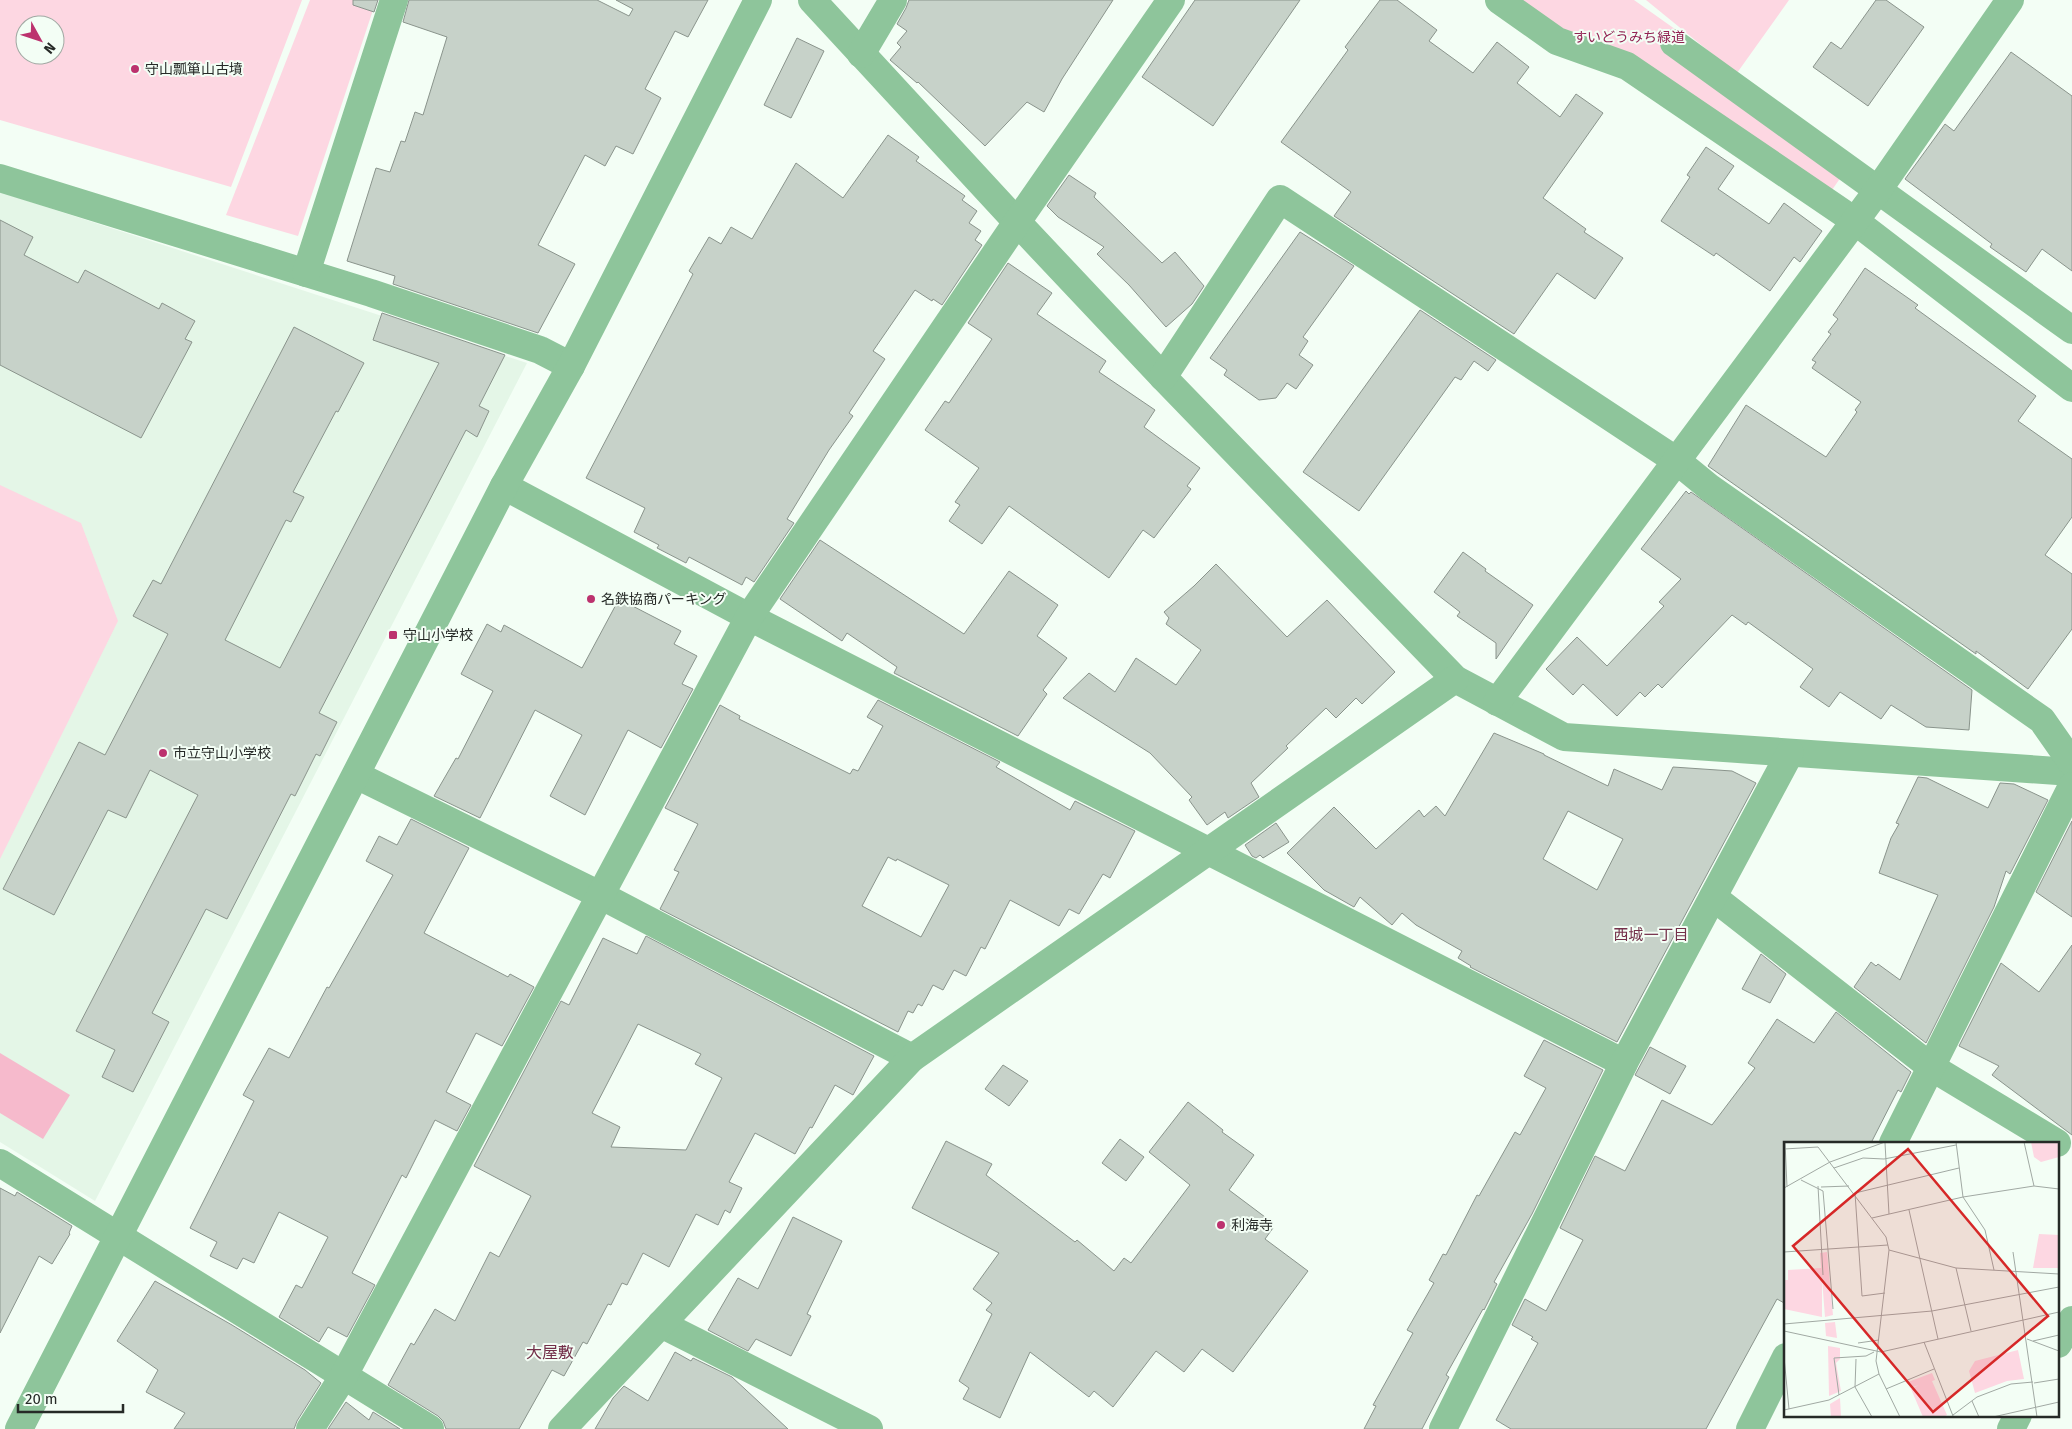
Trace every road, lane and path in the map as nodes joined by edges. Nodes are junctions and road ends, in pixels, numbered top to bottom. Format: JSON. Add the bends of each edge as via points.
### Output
{"nodes":[{"id":1,"x":394,"y":0,"type":"edge"},
{"id":2,"x":758,"y":0,"type":"edge"},
{"id":3,"x":812,"y":0,"type":"edge"},
{"id":4,"x":893,"y":0,"type":"edge"},
{"id":5,"x":1171,"y":0,"type":"edge"},
{"id":6,"x":1499,"y":0,"type":"edge"},
{"id":7,"x":2010,"y":0,"type":"edge"},
{"id":8,"x":1674,"y":43,"type":"dead end"},
{"id":9,"x":861,"y":54,"type":"junction"},
{"id":10,"x":0,"y":178,"type":"edge"},
{"id":11,"x":1878,"y":190,"type":"junction"},
{"id":12,"x":1855,"y":221,"type":"junction"},
{"id":13,"x":1016,"y":222,"type":"junction"},
{"id":14,"x":306,"y":274,"type":"junction"},
{"id":15,"x":2072,"y":330,"type":"edge"},
{"id":16,"x":571,"y":366,"type":"junction"},
{"id":17,"x":1163,"y":377,"type":"junction"},
{"id":18,"x":2072,"y":388,"type":"edge"},
{"id":19,"x":1676,"y":461,"type":"junction"},
{"id":20,"x":504,"y":486,"type":"junction"},
{"id":21,"x":749,"y":617,"type":"junction"},
{"id":22,"x":1454,"y":679,"type":"junction"},
{"id":23,"x":1497,"y":702,"type":"junction"},
{"id":24,"x":1790,"y":753,"type":"junction"},
{"id":25,"x":2072,"y":763,"type":"edge"},
{"id":26,"x":2072,"y":772,"type":"edge"},
{"id":27,"x":356,"y":775,"type":"junction"},
{"id":28,"x":2072,"y":786,"type":"edge"},
{"id":29,"x":1209,"y":852,"type":"junction"},
{"id":30,"x":600,"y":895,"type":"junction"},
{"id":31,"x":1713,"y":897,"type":"junction"},
{"id":32,"x":912,"y":1058,"type":"junction"},
{"id":33,"x":1624,"y":1063,"type":"junction"},
{"id":34,"x":1931,"y":1067,"type":"junction"},
{"id":35,"x":1894,"y":1142,"type":"edge"},
{"id":36,"x":2056,"y":1142,"type":"edge"},
{"id":37,"x":2060,"y":1144,"type":"edge"},
{"id":38,"x":2072,"y":1152,"type":"edge"},
{"id":39,"x":0,"y":1163,"type":"edge"},
{"id":40,"x":118,"y":1238,"type":"junction"},
{"id":41,"x":2072,"y":1320,"type":"edge"},
{"id":42,"x":662,"y":1324,"type":"junction"},
{"id":43,"x":2060,"y":1341,"type":"edge"},
{"id":44,"x":1784,"y":1361,"type":"edge"},
{"id":45,"x":343,"y":1377,"type":"junction"},
{"id":46,"x":2018,"y":1416,"type":"edge"},
{"id":47,"x":19,"y":1429,"type":"edge"},
{"id":48,"x":310,"y":1429,"type":"edge"},
{"id":49,"x":430,"y":1429,"type":"edge"},
{"id":50,"x":562,"y":1429,"type":"edge"},
{"id":51,"x":869,"y":1429,"type":"edge"},
{"id":52,"x":1443,"y":1429,"type":"edge"},
{"id":53,"x":1750,"y":1429,"type":"edge"},
{"id":54,"x":2011,"y":1429,"type":"edge"}],
"edges":[{"from":1,"to":14,"type":"street"},
{"from":2,"to":16,"type":"street"},
{"from":3,"to":9,"type":"street"},
{"from":4,"to":9,"type":"street"},
{"from":5,"to":13,"type":"street"},
{"from":6,"to":12,"type":"street","via":[[1557,41],[1627,66]]},
{"from":7,"to":11,"type":"street"},
{"from":8,"to":11,"type":"street"},
{"from":9,"to":13,"type":"street"},
{"from":10,"to":14,"type":"street"},
{"from":11,"to":12,"type":"street"},
{"from":11,"to":15,"type":"street"},
{"from":12,"to":18,"type":"street"},
{"from":12,"to":19,"type":"street"},
{"from":13,"to":17,"type":"street"},
{"from":13,"to":21,"type":"street"},
{"from":14,"to":16,"type":"street","via":[[540,350]]},
{"from":16,"to":20,"type":"street"},
{"from":17,"to":19,"type":"street","via":[[1280,199]]},
{"from":17,"to":22,"type":"street"},
{"from":19,"to":23,"type":"street"},
{"from":19,"to":25,"type":"street","via":[[2042,720]]},
{"from":20,"to":21,"type":"street"},
{"from":20,"to":27,"type":"street"},
{"from":21,"to":29,"type":"street"},
{"from":21,"to":30,"type":"street"},
{"from":22,"to":23,"type":"street"},
{"from":22,"to":29,"type":"street"},
{"from":23,"to":24,"type":"street","via":[[1564,737]]},
{"from":24,"to":26,"type":"street"},
{"from":24,"to":31,"type":"street"},
{"from":27,"to":30,"type":"street"},
{"from":27,"to":40,"type":"street"},
{"from":28,"to":34,"type":"street"},
{"from":29,"to":32,"type":"street"},
{"from":29,"to":33,"type":"street"},
{"from":30,"to":32,"type":"street"},
{"from":30,"to":45,"type":"street"},
{"from":31,"to":33,"type":"street"},
{"from":31,"to":34,"type":"street"},
{"from":32,"to":42,"type":"street"},
{"from":33,"to":52,"type":"street"},
{"from":34,"to":35,"type":"street"},
{"from":34,"to":36,"type":"street"},
{"from":37,"to":38,"type":"street"},
{"from":39,"to":40,"type":"street"},
{"from":40,"to":45,"type":"street"},
{"from":40,"to":47,"type":"street"},
{"from":41,"to":43,"type":"street"},
{"from":42,"to":50,"type":"street"},
{"from":42,"to":51,"type":"street"},
{"from":44,"to":53,"type":"street"},
{"from":45,"to":48,"type":"street"},
{"from":45,"to":49,"type":"street"},
{"from":46,"to":54,"type":"street"}]}
